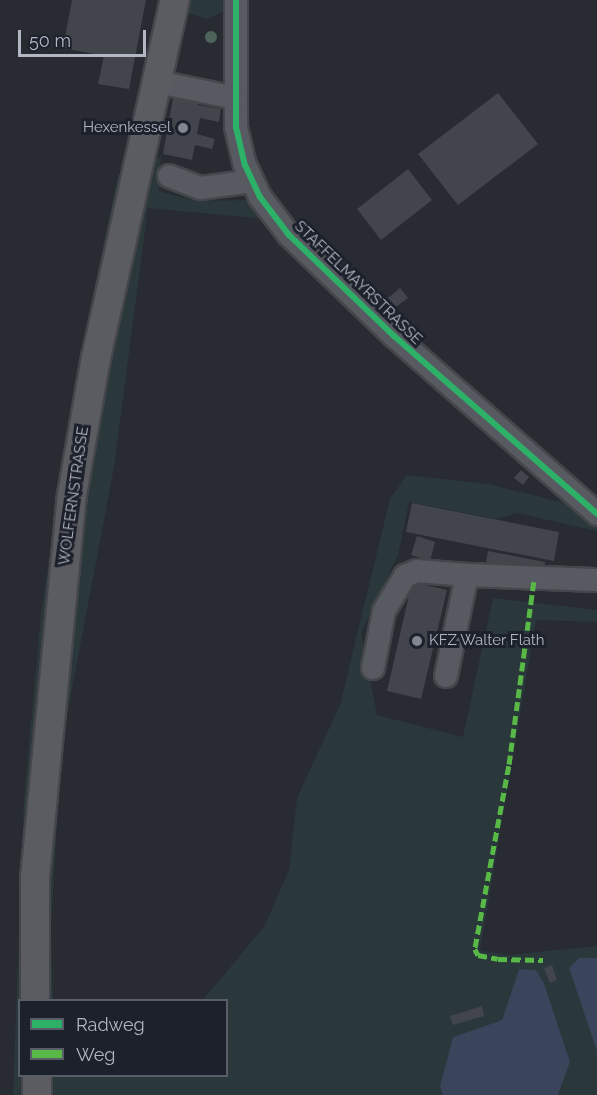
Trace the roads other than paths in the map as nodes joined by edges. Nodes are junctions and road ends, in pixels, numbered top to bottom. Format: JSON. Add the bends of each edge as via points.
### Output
{"nodes":[{"id":1,"x":175,"y":0,"type":"edge"},
{"id":2,"x":236,"y":0,"type":"edge"},
{"id":3,"x":158,"y":82,"type":"junction"},
{"id":4,"x":235,"y":98,"type":"junction"},
{"id":5,"x":169,"y":176,"type":"dead end"},
{"id":6,"x":252,"y":181,"type":"junction"},
{"id":7,"x":597,"y":514,"type":"edge"},
{"id":8,"x":466,"y":575,"type":"junction"},
{"id":9,"x":597,"y":580,"type":"edge"},
{"id":10,"x":373,"y":668,"type":"dead end"},
{"id":11,"x":446,"y":676,"type":"dead end"},
{"id":12,"x":35,"y":999,"type":"edge"},
{"id":13,"x":37,"y":1077,"type":"edge"},
{"id":14,"x":37,"y":1095,"type":"edge"}],
"edges":[{"from":1,"to":3,"type":"main road","name":"WOLFERNSTRASSE"},
{"from":2,"to":4,"type":"street","name":"STAFFELMAYRSTRASSE"},
{"from":3,"to":4,"type":"street"},
{"from":3,"to":12,"type":"main road","name":"WOLFERNSTRASSE","via":[[96,358],[72,495],[35,878]]},
{"from":4,"to":6,"type":"street","name":"STAFFELMAYRSTRASSE","via":[[239,147]]},
{"from":5,"to":6,"type":"street","via":[[201,188]]},
{"from":6,"to":7,"type":"street","name":"STAFFELMAYRSTRASSE","via":[[316,262],[488,422]]},
{"from":8,"to":9,"type":"street"},
{"from":8,"to":10,"type":"street","via":[[417,571],[405,576],[384,611]]},
{"from":8,"to":11,"type":"street"},
{"from":13,"to":14,"type":"main road"}]}
